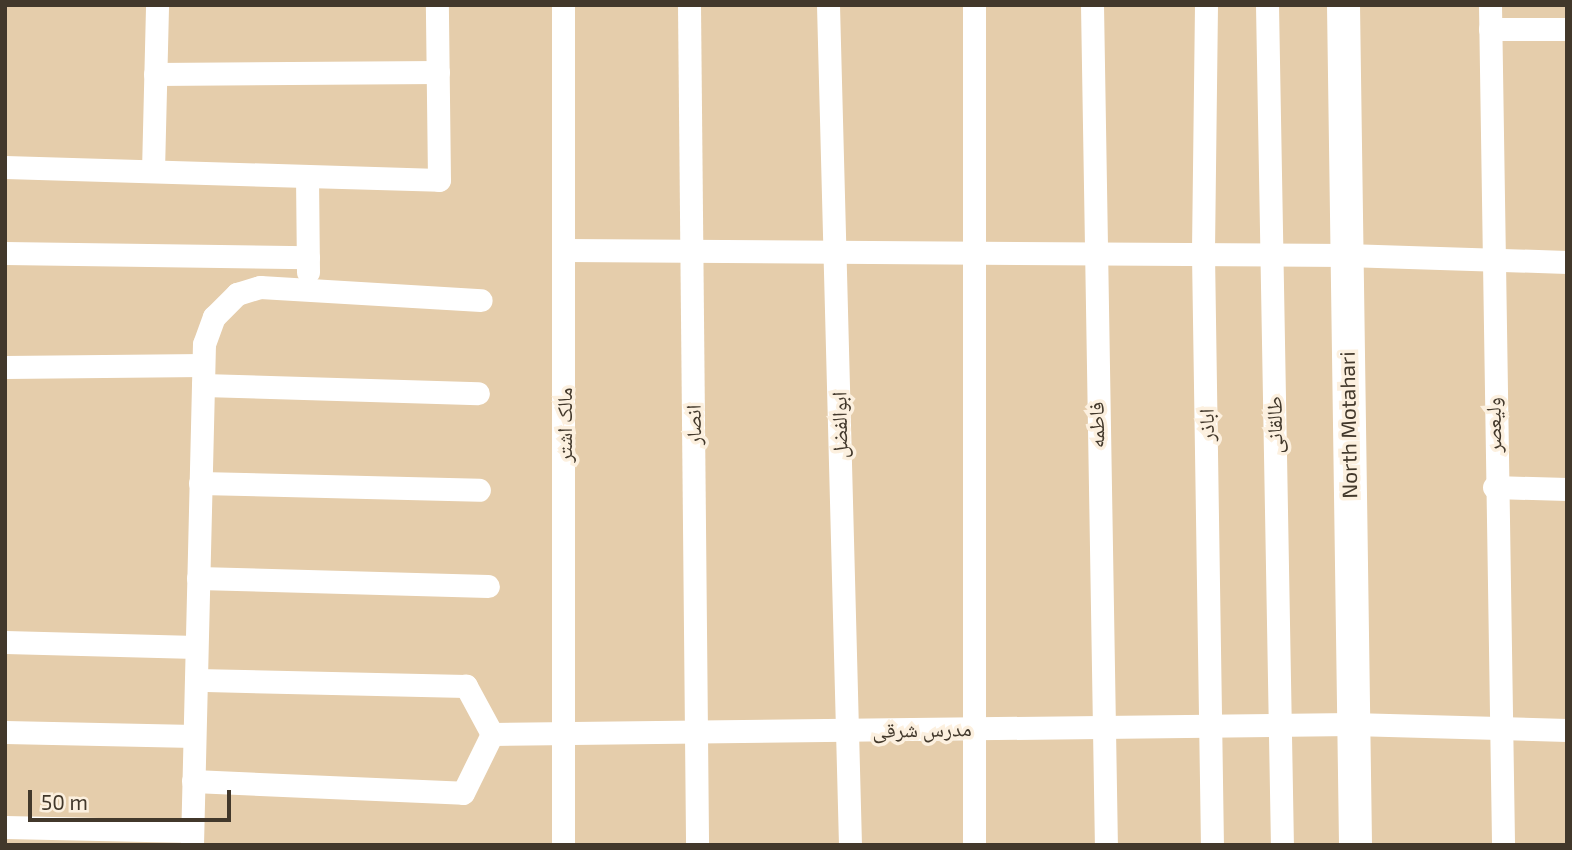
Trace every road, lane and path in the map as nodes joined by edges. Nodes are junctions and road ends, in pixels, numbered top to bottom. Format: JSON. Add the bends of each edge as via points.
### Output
{"nodes":[{"id":1,"x":156,"y":5,"type":"edge"},
{"id":2,"x":437,"y":5,"type":"edge"},
{"id":3,"x":563,"y":5,"type":"edge"},
{"id":4,"x":689,"y":5,"type":"edge"},
{"id":5,"x":828,"y":5,"type":"edge"},
{"id":6,"x":974,"y":5,"type":"edge"},
{"id":7,"x":1092,"y":5,"type":"edge"},
{"id":8,"x":1206,"y":5,"type":"edge"},
{"id":9,"x":1267,"y":5,"type":"edge"},
{"id":10,"x":1343,"y":5,"type":"edge"},
{"id":11,"x":1490,"y":5,"type":"edge"},
{"id":12,"x":1490,"y":29,"type":"junction"},
{"id":13,"x":1567,"y":29,"type":"edge"},
{"id":14,"x":438,"y":72,"type":"junction"},
{"id":15,"x":155,"y":74,"type":"junction"},
{"id":16,"x":5,"y":167,"type":"edge"},
{"id":17,"x":153,"y":171,"type":"junction"},
{"id":18,"x":307,"y":176,"type":"junction"},
{"id":19,"x":565,"y":250,"type":"junction"},
{"id":20,"x":691,"y":251,"type":"junction"},
{"id":21,"x":834,"y":252,"type":"junction"},
{"id":22,"x":5,"y":253,"type":"edge"},
{"id":23,"x":971,"y":253,"type":"junction"},
{"id":24,"x":1093,"y":254,"type":"junction"},
{"id":25,"x":1203,"y":254,"type":"junction"},
{"id":26,"x":1271,"y":255,"type":"junction"},
{"id":27,"x":1346,"y":255,"type":"junction"},
{"id":28,"x":308,"y":257,"type":"junction"},
{"id":29,"x":1491,"y":260,"type":"junction"},
{"id":30,"x":1567,"y":262,"type":"edge"},
{"id":31,"x":308,"y":289,"type":"junction"},
{"id":32,"x":481,"y":300,"type":"dead end"},
{"id":33,"x":5,"y":367,"type":"edge"},
{"id":34,"x":203,"y":375,"type":"junction"},
{"id":35,"x":478,"y":393,"type":"dead end"},
{"id":36,"x":200,"y":483,"type":"junction"},
{"id":37,"x":1494,"y":487,"type":"junction"},
{"id":38,"x":1567,"y":489,"type":"edge"},
{"id":39,"x":479,"y":490,"type":"dead end"},
{"id":40,"x":198,"y":578,"type":"junction"},
{"id":41,"x":488,"y":586,"type":"dead end"},
{"id":42,"x":5,"y":642,"type":"edge"},
{"id":43,"x":196,"y":647,"type":"junction"},
{"id":44,"x":195,"y":680,"type":"junction"},
{"id":45,"x":1280,"y":724,"type":"junction"},
{"id":46,"x":1352,"y":724,"type":"junction"},
{"id":47,"x":1211,"y":725,"type":"junction"},
{"id":48,"x":1102,"y":727,"type":"junction"},
{"id":49,"x":1499,"y":728,"type":"junction"},
{"id":50,"x":973,"y":729,"type":"junction"},
{"id":51,"x":847,"y":730,"type":"junction"},
{"id":52,"x":1567,"y":730,"type":"edge"},
{"id":53,"x":696,"y":731,"type":"junction"},
{"id":54,"x":5,"y":732,"type":"edge"},
{"id":55,"x":564,"y":733,"type":"junction"},
{"id":56,"x":492,"y":734,"type":"junction"},
{"id":57,"x":194,"y":736,"type":"junction"},
{"id":58,"x":193,"y":781,"type":"junction"},
{"id":59,"x":5,"y":827,"type":"edge"},
{"id":60,"x":192,"y":838,"type":"edge"},
{"id":61,"x":563,"y":845,"type":"edge"},
{"id":62,"x":697,"y":845,"type":"edge"},
{"id":63,"x":850,"y":845,"type":"edge"},
{"id":64,"x":974,"y":845,"type":"edge"},
{"id":65,"x":1106,"y":845,"type":"edge"},
{"id":66,"x":1212,"y":845,"type":"edge"},
{"id":67,"x":1282,"y":845,"type":"edge"},
{"id":68,"x":1355,"y":845,"type":"edge"},
{"id":69,"x":1503,"y":845,"type":"edge"}],
"edges":[{"from":1,"to":15,"type":"street"},
{"from":2,"to":14,"type":"street"},
{"from":3,"to":19,"type":"street","name":"مالک اشتر"},
{"from":4,"to":20,"type":"street","name":"انصار"},
{"from":5,"to":21,"type":"street","name":"ابوالفضل"},
{"from":6,"to":23,"type":"street"},
{"from":7,"to":24,"type":"street","name":"فاطمه"},
{"from":8,"to":25,"type":"street","name":"اباذر"},
{"from":9,"to":26,"type":"street","name":"طالقانی"},
{"from":10,"to":27,"type":"street","name":"North Motahari"},
{"from":11,"to":12,"type":"street","name":"ولیعصر"},
{"from":12,"to":13,"type":"street"},
{"from":12,"to":29,"type":"street","name":"ولیعصر"},
{"from":14,"to":15,"type":"street"},
{"from":14,"to":18,"type":"street","via":[[439,180]]},
{"from":15,"to":17,"type":"street"},
{"from":16,"to":17,"type":"street"},
{"from":17,"to":18,"type":"street"},
{"from":18,"to":28,"type":"street"},
{"from":19,"to":20,"type":"street"},
{"from":19,"to":55,"type":"street","name":"مالک اشتر"},
{"from":20,"to":21,"type":"street"},
{"from":20,"to":53,"type":"street","name":"انصار"},
{"from":21,"to":23,"type":"street"},
{"from":21,"to":51,"type":"street","name":"ابوالفضل"},
{"from":22,"to":28,"type":"street"},
{"from":23,"to":24,"type":"street"},
{"from":23,"to":50,"type":"street"},
{"from":24,"to":25,"type":"street"},
{"from":24,"to":48,"type":"street","name":"فاطمه"},
{"from":25,"to":26,"type":"street"},
{"from":25,"to":47,"type":"street","name":"اباذر"},
{"from":26,"to":27,"type":"street"},
{"from":26,"to":45,"type":"street","name":"طالقانی"},
{"from":27,"to":29,"type":"street"},
{"from":27,"to":46,"type":"street","name":"North Motahari"},
{"from":28,"to":31,"type":"street"},
{"from":29,"to":30,"type":"street"},
{"from":29,"to":37,"type":"street","name":"ولیعصر"},
{"from":31,"to":32,"type":"street"},
{"from":31,"to":34,"type":"street","via":[[260,288],[237,294],[214,317],[204,344]]},
{"from":33,"to":34,"type":"street"},
{"from":34,"to":35,"type":"street"},
{"from":34,"to":36,"type":"street"},
{"from":36,"to":39,"type":"street"},
{"from":36,"to":40,"type":"street"},
{"from":37,"to":38,"type":"street"},
{"from":37,"to":49,"type":"street","name":"ولیعصر"},
{"from":40,"to":41,"type":"street"},
{"from":40,"to":43,"type":"street"},
{"from":42,"to":43,"type":"street"},
{"from":43,"to":44,"type":"street"},
{"from":44,"to":56,"type":"street","via":[[466,686]]},
{"from":44,"to":57,"type":"street"},
{"from":45,"to":46,"type":"street","name":"مدرس شرقی"},
{"from":45,"to":47,"type":"street","name":"مدرس شرقی"},
{"from":45,"to":67,"type":"street","name":"طالقانی"},
{"from":46,"to":49,"type":"street","name":"مدرس شرقی"},
{"from":46,"to":68,"type":"street","name":"North Motahari"},
{"from":47,"to":48,"type":"street","name":"مدرس شرقی"},
{"from":47,"to":66,"type":"street","name":"اباذر"},
{"from":48,"to":50,"type":"street","name":"مدرس شرقی"},
{"from":48,"to":65,"type":"street","name":"فاطمه"},
{"from":49,"to":52,"type":"street","name":"مدرس شرقی"},
{"from":49,"to":69,"type":"street","name":"ولیعصر"},
{"from":50,"to":51,"type":"street","name":"مدرس شرقی"},
{"from":50,"to":64,"type":"street"},
{"from":51,"to":53,"type":"street","name":"مدرس شرقی"},
{"from":51,"to":63,"type":"street","name":"ابوالفضل"},
{"from":53,"to":55,"type":"street","name":"مدرس شرقی"},
{"from":53,"to":62,"type":"street","name":"انصار"},
{"from":54,"to":57,"type":"street"},
{"from":55,"to":56,"type":"street","name":"مدرس شرقی"},
{"from":55,"to":61,"type":"street","name":"مالک اشتر"},
{"from":56,"to":58,"type":"street","via":[[463,793]]},
{"from":57,"to":58,"type":"street"},
{"from":58,"to":60,"type":"street"},
{"from":59,"to":60,"type":"street"}]}
